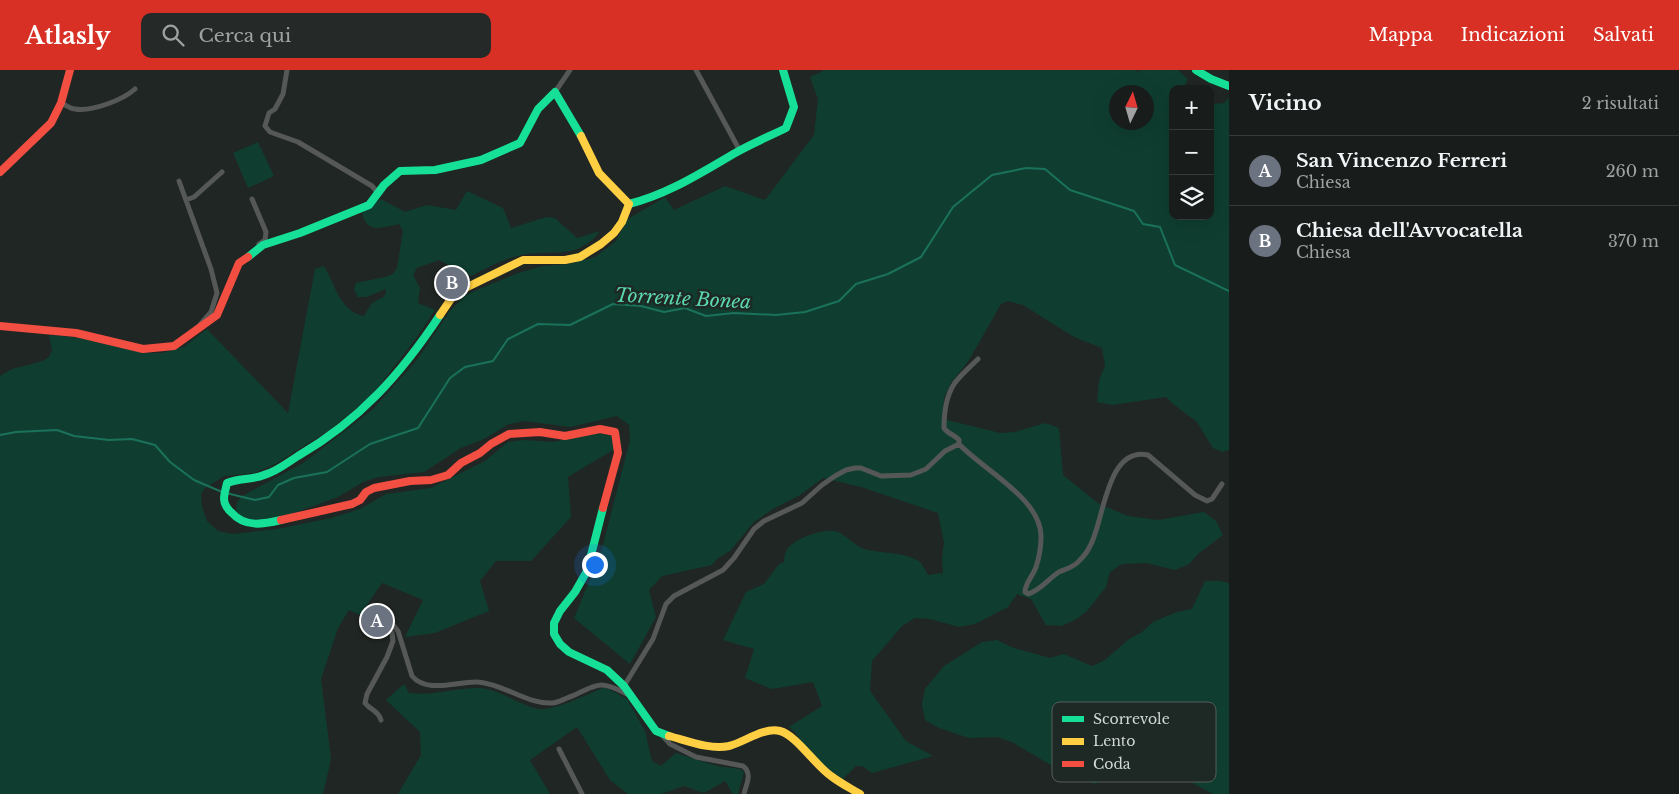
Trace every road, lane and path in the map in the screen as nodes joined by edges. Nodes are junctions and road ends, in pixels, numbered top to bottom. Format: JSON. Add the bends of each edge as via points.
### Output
{"nodes":[{"id":1,"x":70,"y":70,"type":"edge"},
{"id":2,"x":287,"y":70,"type":"edge"},
{"id":3,"x":570,"y":70,"type":"edge"},
{"id":4,"x":696,"y":70,"type":"edge"},
{"id":5,"x":783,"y":70,"type":"edge"},
{"id":6,"x":1196,"y":70,"type":"edge"},
{"id":7,"x":1229,"y":86,"type":"edge"},
{"id":8,"x":135,"y":89,"type":"dead end"},
{"id":9,"x":555,"y":92,"type":"junction"},
{"id":10,"x":61,"y":103,"type":"junction"},
{"id":11,"x":740,"y":151,"type":"junction"},
{"id":12,"x":0,"y":172,"type":"edge"},
{"id":13,"x":222,"y":172,"type":"dead end"},
{"id":14,"x":179,"y":181,"type":"dead end"},
{"id":15,"x":378,"y":193,"type":"junction"},
{"id":16,"x":252,"y":199,"type":"dead end"},
{"id":17,"x":186,"y":200,"type":"junction"},
{"id":18,"x":629,"y":204,"type":"junction"},
{"id":19,"x":248,"y":256,"type":"junction"},
{"id":20,"x":0,"y":326,"type":"edge"},
{"id":21,"x":192,"y":334,"type":"junction"},
{"id":22,"x":978,"y":359,"type":"dead end"},
{"id":23,"x":959,"y":444,"type":"junction"},
{"id":24,"x":1222,"y":484,"type":"dead end"},
{"id":25,"x":624,"y":686,"type":"junction"},
{"id":26,"x":630,"y":695,"type":"junction"},
{"id":27,"x":381,"y":720,"type":"dead end"},
{"id":28,"x":662,"y":734,"type":"junction"},
{"id":29,"x":559,"y":748,"type":"dead end"},
{"id":30,"x":582,"y":794,"type":"edge"},
{"id":31,"x":744,"y":794,"type":"edge"},
{"id":32,"x":860,"y":794,"type":"edge"}],
"edges":[{"from":1,"to":10,"type":"street"},
{"from":2,"to":15,"type":"street","via":[[283,94],[269,113],[265,126],[270,132],[298,142],[372,186]]},
{"from":3,"to":9,"type":"street"},
{"from":4,"to":11,"type":"street"},
{"from":5,"to":11,"type":"street","via":[[794,107],[786,128]]},
{"from":6,"to":7,"type":"street"},
{"from":8,"to":10,"type":"street","via":[[88,109],[73,109]]},
{"from":9,"to":15,"type":"street","via":[[538,109],[520,143],[481,160],[435,170],[400,171]]},
{"from":9,"to":18,"type":"street","via":[[599,173]]},
{"from":10,"to":12,"type":"street","via":[[51,123]]},
{"from":11,"to":18,"type":"street","via":[[687,182],[644,201]]},
{"from":13,"to":17,"type":"street","via":[[194,197]]},
{"from":14,"to":17,"type":"street"},
{"from":15,"to":19,"type":"street","via":[[369,205],[263,245]]},
{"from":16,"to":19,"type":"street","via":[[266,232],[265,240]]},
{"from":17,"to":21,"type":"street","via":[[217,293],[210,312]]},
{"from":18,"to":25,"type":"street","via":[[614,233],[580,256],[565,260],[523,260],[455,293],[403,367],[344,426],[318,445],[261,477],[227,483],[224,500],[235,517],[257,524],[272,522],[352,504],[374,488],[448,475],[461,462],[509,434],[540,432],[565,436],[600,429],[615,432],[618,453],[587,571],[556,618],[554,634],[569,652],[607,670]]},
{"from":19,"to":21,"type":"street","via":[[239,263],[217,314]]},
{"from":20,"to":21,"type":"street","via":[[76,333],[143,350],[174,346]]},
{"from":22,"to":23,"type":"street","via":[[957,380],[948,397],[944,428],[956,436]]},
{"from":23,"to":24,"type":"street","via":[[1016,492],[1041,526],[1039,555],[1025,586],[1028,594],[1079,562],[1094,539],[1112,478],[1131,455],[1148,455],[1195,496],[1206,501],[1212,499]]},
{"from":23,"to":25,"type":"street","via":[[945,451],[926,469],[911,475],[881,476],[861,468],[846,470],[802,503],[764,521],[754,529],[723,570],[674,596],[666,604],[653,639]]},
{"from":25,"to":26,"type":"street"},
{"from":26,"to":27,"type":"street","via":[[608,684],[553,703],[533,701],[488,683],[426,685],[412,676],[398,631],[390,621],[386,626],[393,641],[365,703],[376,711]]},
{"from":26,"to":28,"type":"street","via":[[656,731]]},
{"from":28,"to":31,"type":"street","via":[[670,744],[696,757],[743,766],[749,778]]},
{"from":28,"to":32,"type":"street","via":[[711,747],[729,746],[760,733],[779,731],[794,739],[830,776]]},
{"from":29,"to":30,"type":"street"}]}
